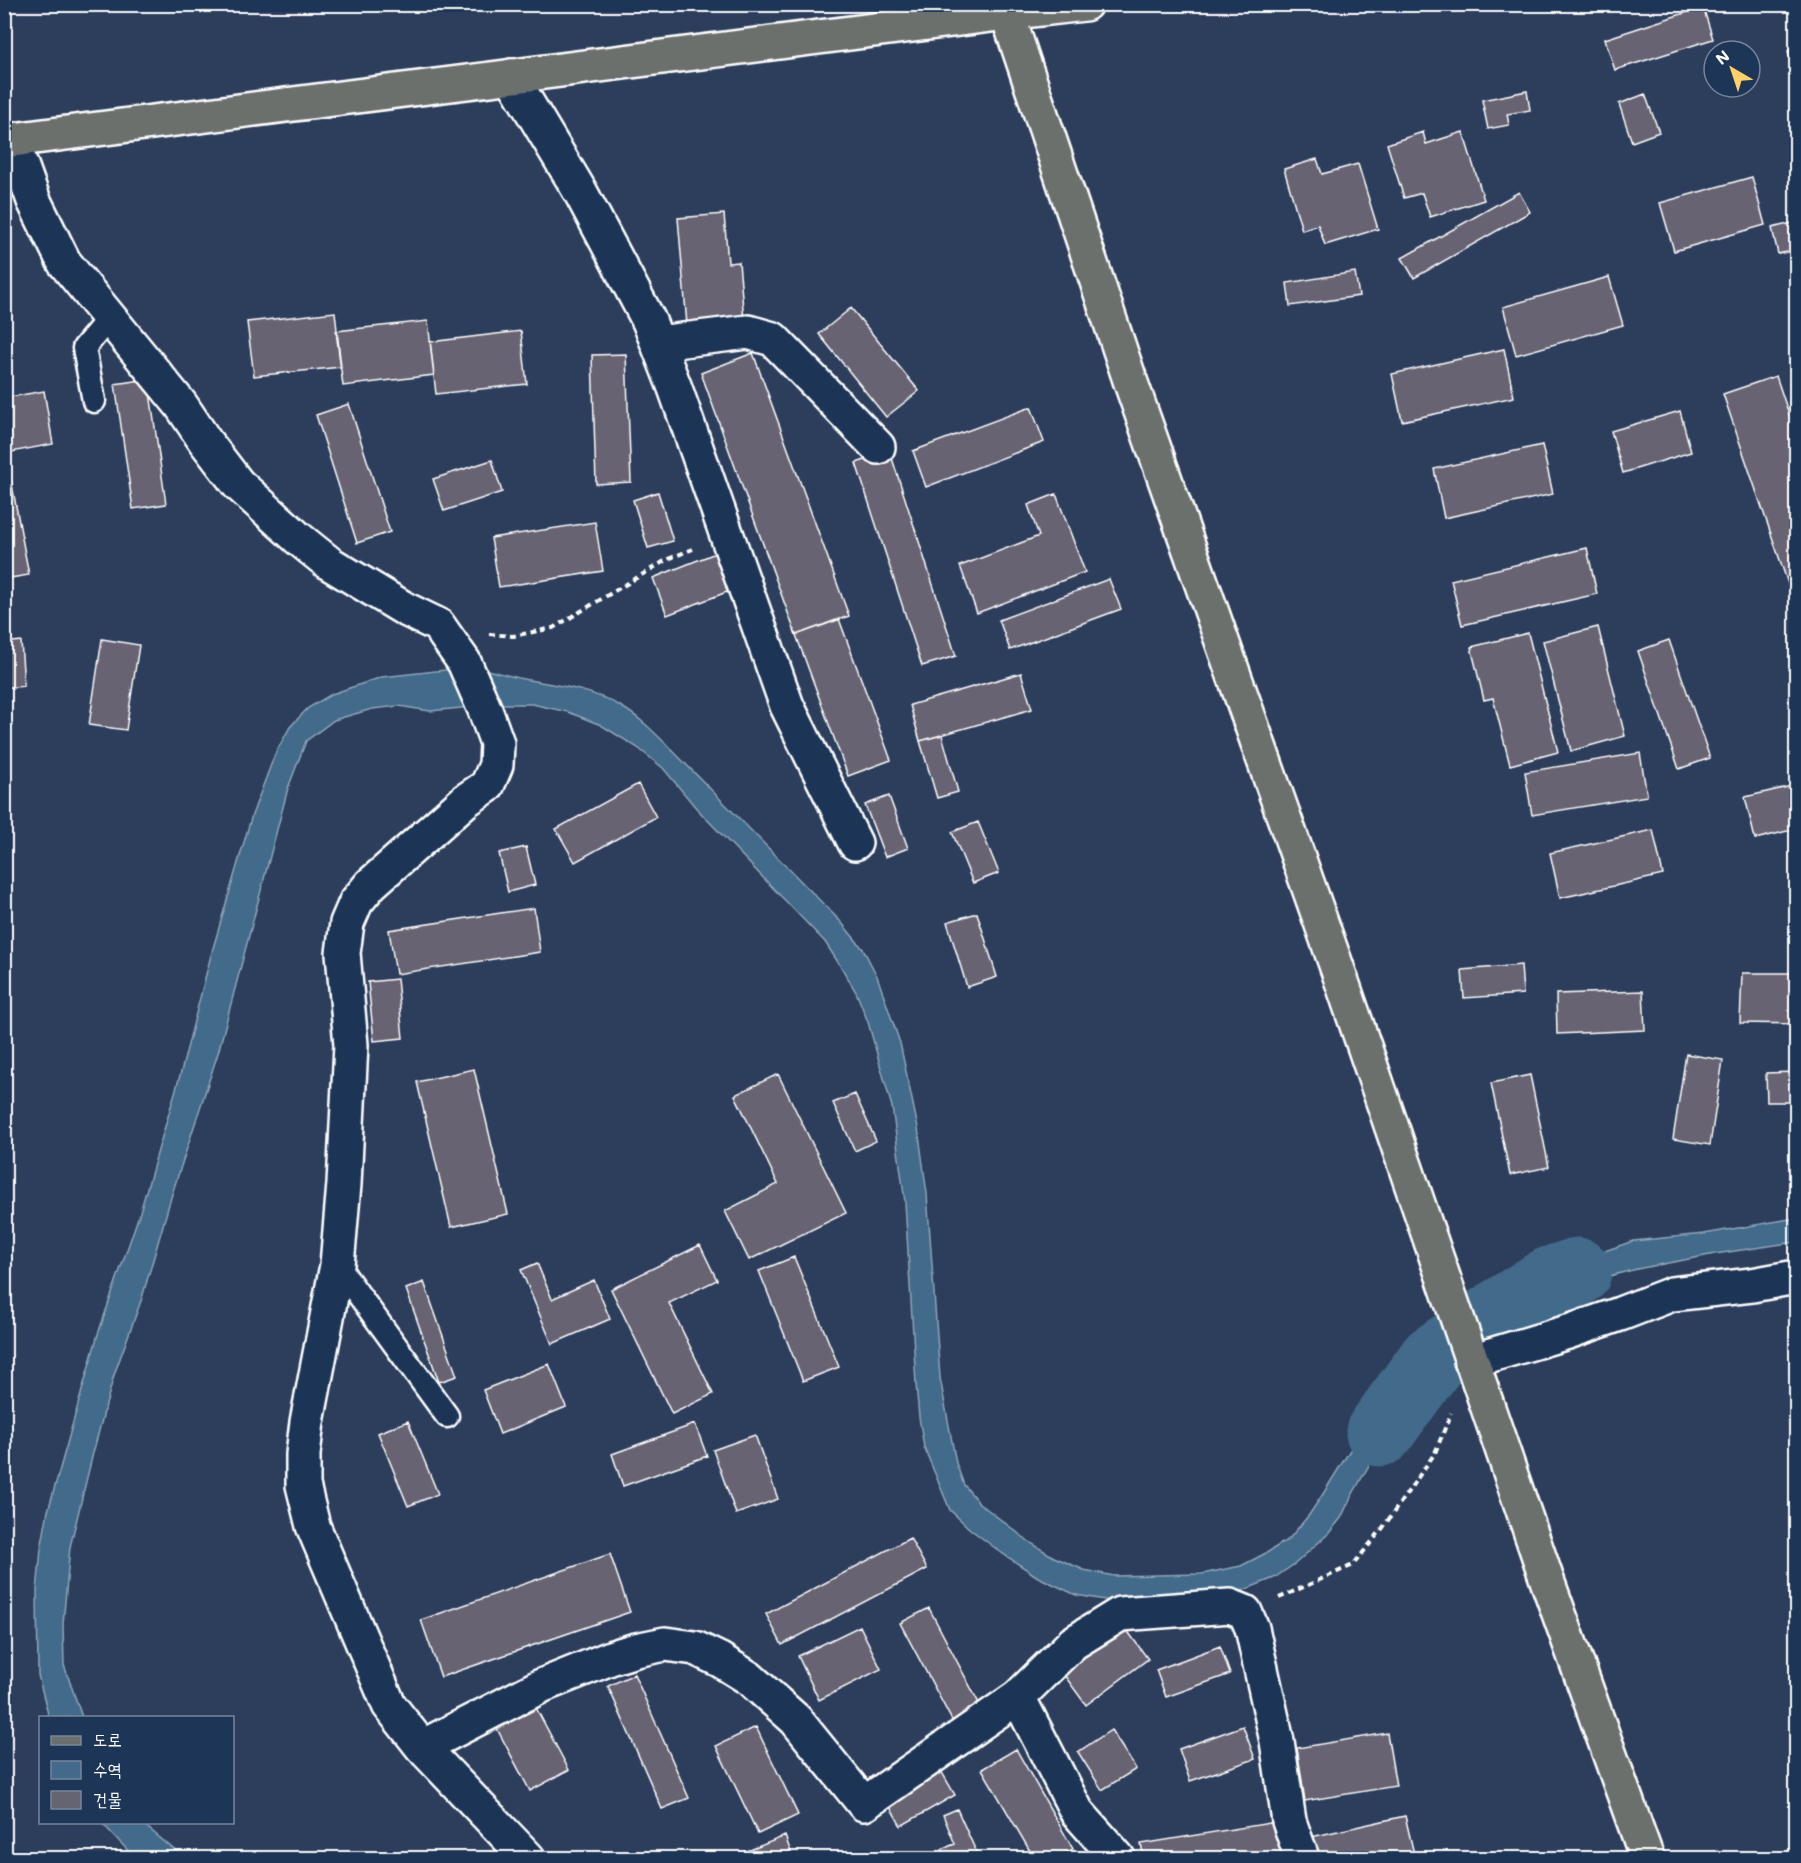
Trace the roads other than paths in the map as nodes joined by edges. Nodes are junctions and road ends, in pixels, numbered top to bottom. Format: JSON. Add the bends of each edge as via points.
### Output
{"nodes":[{"id":1,"x":1085,"y":4,"type":"edge"},
{"id":2,"x":1006,"y":9,"type":"edge"},
{"id":3,"x":511,"y":76,"type":"junction"},
{"id":4,"x":8,"y":141,"type":"edge"},
{"id":5,"x":109,"y":318,"type":"junction"},
{"id":6,"x":658,"y":343,"type":"junction"},
{"id":7,"x":94,"y":401,"type":"dead end"},
{"id":8,"x":879,"y":447,"type":"dead end"},
{"id":9,"x":855,"y":843,"type":"dead end"},
{"id":10,"x":338,"y":1265,"type":"junction"},
{"id":11,"x":1797,"y":1277,"type":"edge"},
{"id":12,"x":1471,"y":1361,"type":"junction"},
{"id":13,"x":447,"y":1416,"type":"dead end"},
{"id":14,"x":1018,"y":1697,"type":"junction"},
{"id":15,"x":422,"y":1747,"type":"junction"},
{"id":16,"x":528,"y":1858,"type":"edge"},
{"id":17,"x":1118,"y":1858,"type":"edge"},
{"id":18,"x":1302,"y":1858,"type":"edge"},
{"id":19,"x":1647,"y":1858,"type":"edge"}],
"edges":[{"from":1,"to":2,"type":"main road"},
{"from":2,"to":3,"type":"main road"},
{"from":2,"to":12,"type":"main road","via":[[1131,383]]},
{"from":3,"to":4,"type":"main road"},
{"from":3,"to":6,"type":"street","via":[[580,193]]},
{"from":4,"to":5,"type":"street","via":[[64,262]]},
{"from":5,"to":7,"type":"lane","via":[[84,348]]},
{"from":5,"to":10,"type":"street","via":[[181,405],[238,484],[261,506],[329,563],[438,625],[464,662],[497,743],[496,765],[487,786],[371,884],[346,923],[343,953],[351,1044]]},
{"from":6,"to":8,"type":"street","via":[[748,332],[773,339]]},
{"from":6,"to":9,"type":"street","via":[[787,706]]},
{"from":10,"to":13,"type":"lane"},
{"from":10,"to":15,"type":"street","via":[[308,1422],[303,1485],[313,1526],[389,1705]]},
{"from":11,"to":12,"type":"street","via":[[1672,1294],[1568,1332]]},
{"from":12,"to":19,"type":"main road"},
{"from":14,"to":15,"type":"street","via":[[864,1804],[796,1720],[749,1678],[695,1648],[665,1644],[613,1657],[541,1686]]},
{"from":14,"to":17,"type":"street","via":[[1077,1812]]},
{"from":14,"to":18,"type":"street","via":[[1073,1643],[1120,1614],[1230,1606],[1245,1612],[1277,1741],[1289,1821]]},
{"from":15,"to":16,"type":"street"}]}
